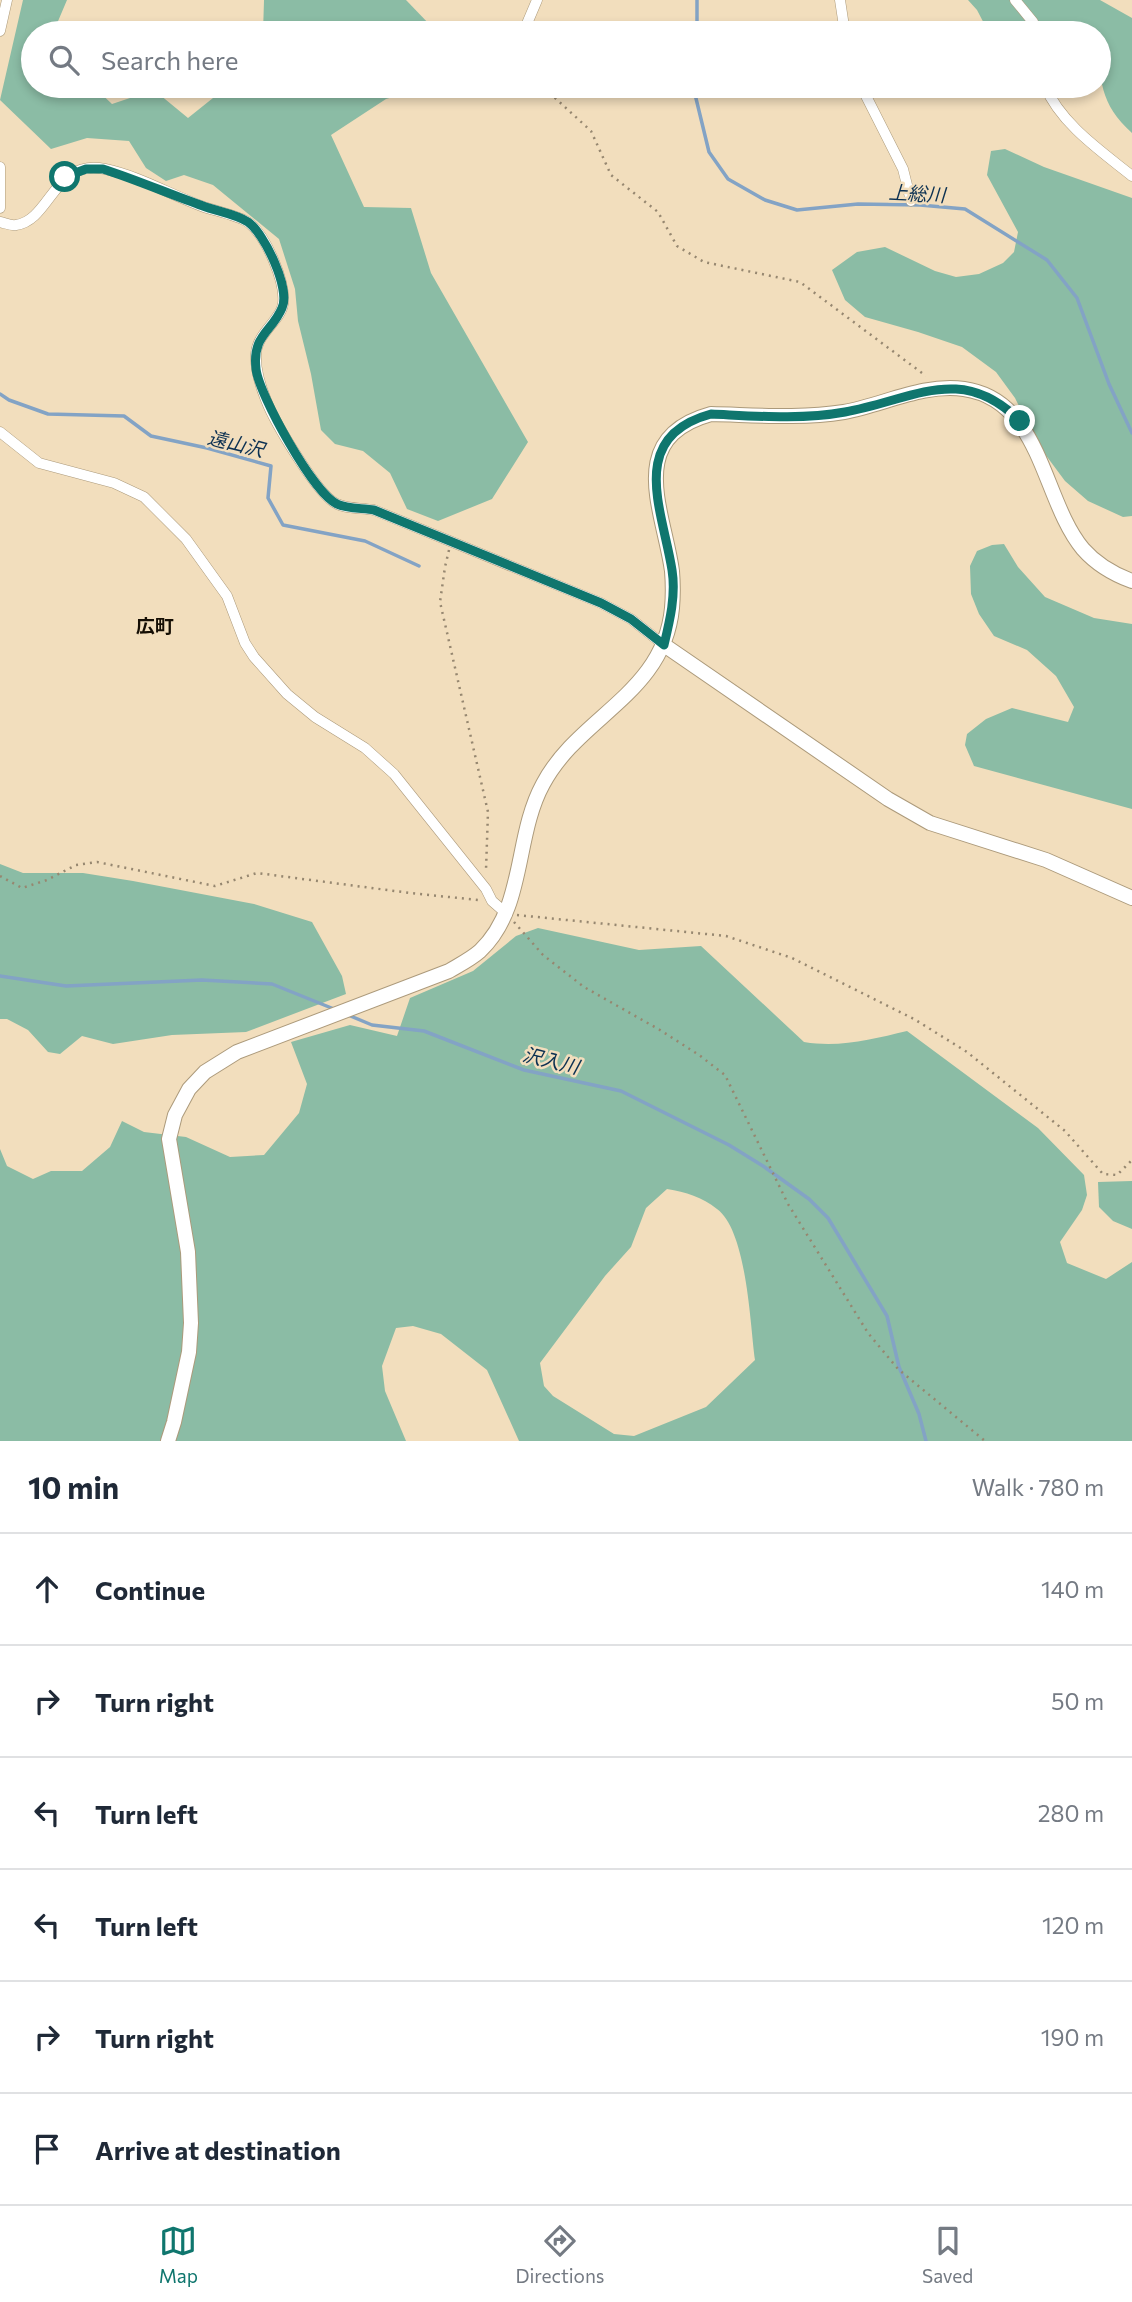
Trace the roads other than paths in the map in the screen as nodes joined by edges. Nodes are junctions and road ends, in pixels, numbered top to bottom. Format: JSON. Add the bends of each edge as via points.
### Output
{"nodes":[{"id":1,"x":7,"y":0,"type":"edge"},
{"id":2,"x":537,"y":0,"type":"edge"},
{"id":3,"x":840,"y":0,"type":"edge"},
{"id":4,"x":1015,"y":0,"type":"edge"},
{"id":5,"x":528,"y":21,"type":"edge"},
{"id":6,"x":843,"y":21,"type":"edge"},
{"id":7,"x":1032,"y":21,"type":"edge"},
{"id":8,"x":0,"y":31,"type":"edge"},
{"id":9,"x":867,"y":98,"type":"edge"},
{"id":10,"x":1050,"y":98,"type":"edge"},
{"id":11,"x":0,"y":167,"type":"edge"},
{"id":12,"x":1132,"y":176,"type":"edge"},
{"id":13,"x":911,"y":201,"type":"dead end"},
{"id":14,"x":0,"y":208,"type":"edge"},
{"id":15,"x":0,"y":222,"type":"edge"},
{"id":16,"x":0,"y":432,"type":"edge"},
{"id":17,"x":1132,"y":581,"type":"edge"},
{"id":18,"x":664,"y":645,"type":"junction"},
{"id":19,"x":1132,"y":898,"type":"edge"},
{"id":20,"x":507,"y":914,"type":"junction"},
{"id":21,"x":168,"y":1441,"type":"edge"}],
"edges":[{"from":1,"to":8,"type":"street"},
{"from":2,"to":5,"type":"street"},
{"from":3,"to":6,"type":"street"},
{"from":4,"to":7,"type":"street"},
{"from":9,"to":13,"type":"street","via":[[903,169]]},
{"from":10,"to":12,"type":"street","via":[[1073,126]]},
{"from":11,"to":14,"type":"street"},
{"from":15,"to":18,"type":"street","via":[[15,225],[29,220],[65,177],[86,169],[134,179],[248,222],[266,244],[284,287],[283,307],[256,350],[256,371],[267,402],[322,492],[338,505],[374,510],[601,603]]},
{"from":16,"to":20,"type":"street","via":[[38,463],[114,483],[144,497],[186,539],[227,596],[254,657],[287,694],[394,774],[492,901]]},
{"from":17,"to":18,"type":"street","via":[[1107,571],[1083,549],[1020,421],[979,393],[942,388],[845,412],[808,416],[711,414],[682,426],[668,439],[657,462],[656,500],[672,572],[672,610]]},
{"from":18,"to":19,"type":"street","via":[[930,823],[1046,860]]},
{"from":18,"to":20,"type":"street","via":[[638,685],[566,751],[543,783],[528,818]]},
{"from":20,"to":21,"type":"street","via":[[479,952],[449,971],[237,1052],[189,1088],[169,1139],[188,1252],[191,1323],[189,1352]]}]}
